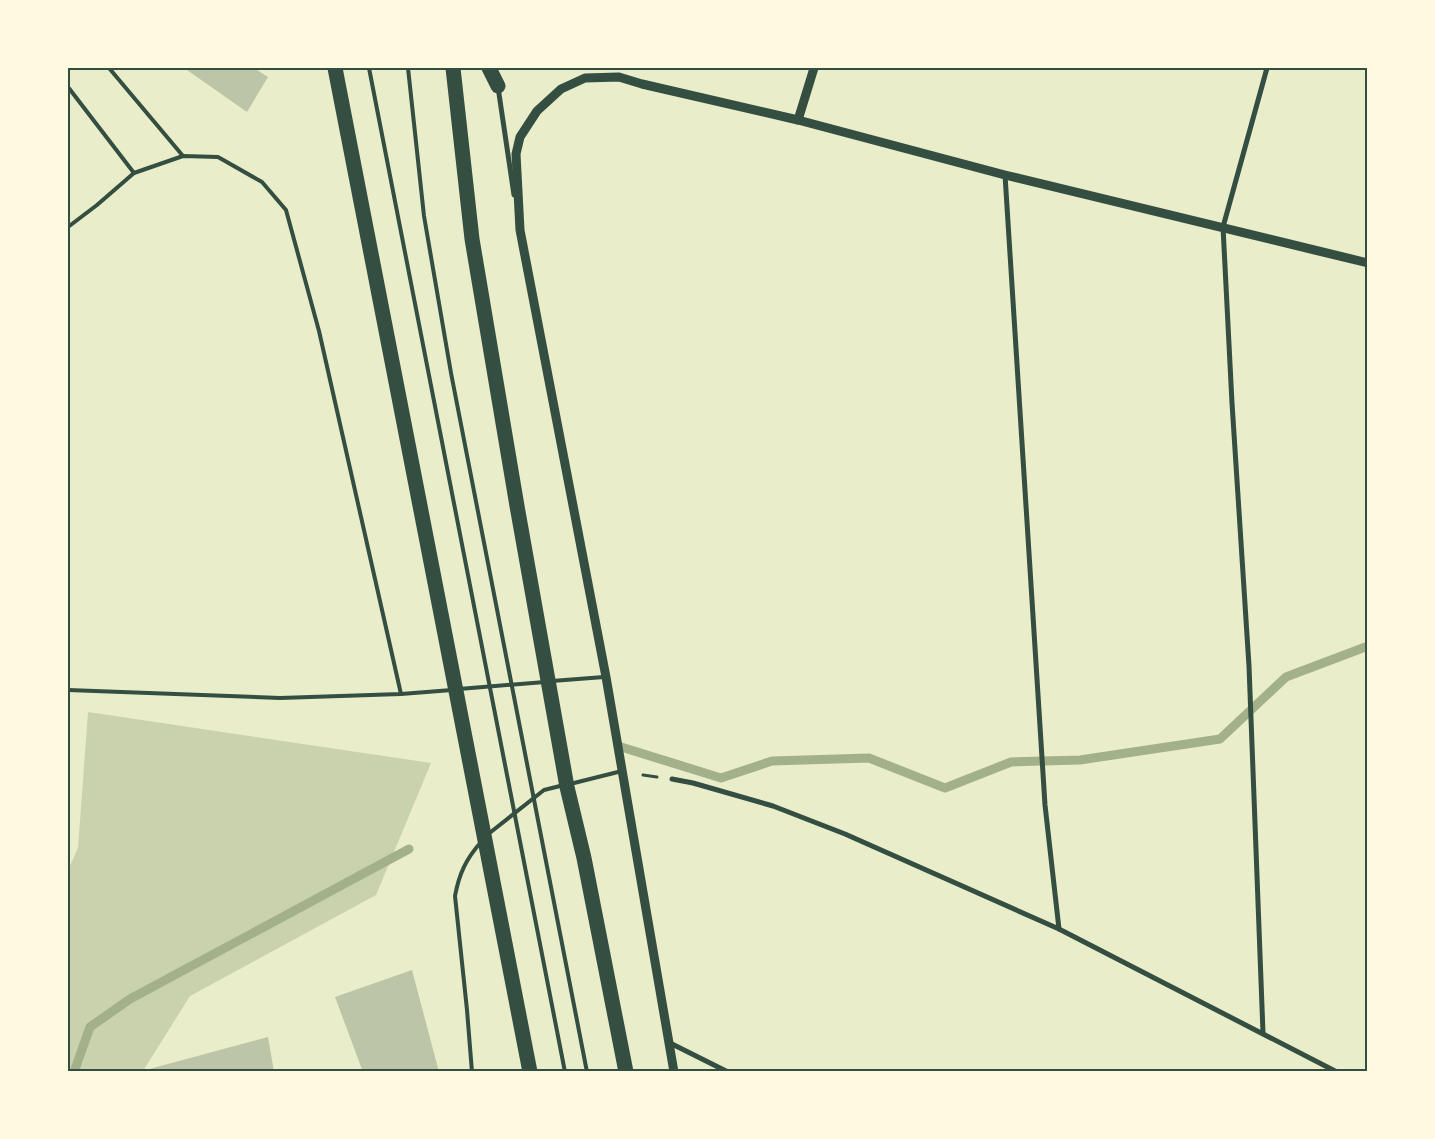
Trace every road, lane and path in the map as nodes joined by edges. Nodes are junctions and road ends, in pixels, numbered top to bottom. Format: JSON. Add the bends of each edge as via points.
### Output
{"nodes":[{"id":1,"x":109,"y":68,"type":"edge"},
{"id":2,"x":335,"y":68,"type":"edge"},
{"id":3,"x":369,"y":68,"type":"edge"},
{"id":4,"x":408,"y":68,"type":"edge"},
{"id":5,"x":453,"y":68,"type":"edge"},
{"id":6,"x":489,"y":68,"type":"edge"},
{"id":7,"x":497,"y":68,"type":"edge"},
{"id":8,"x":814,"y":68,"type":"edge"},
{"id":9,"x":1267,"y":68,"type":"edge"},
{"id":10,"x":498,"y":86,"type":"junction"},
{"id":11,"x":68,"y":87,"type":"edge"},
{"id":12,"x":798,"y":120,"type":"junction"},
{"id":13,"x":182,"y":156,"type":"junction"},
{"id":14,"x":134,"y":173,"type":"junction"},
{"id":15,"x":1006,"y":175,"type":"junction"},
{"id":16,"x":68,"y":227,"type":"edge"},
{"id":17,"x":1223,"y":227,"type":"junction"},
{"id":18,"x":520,"y":230,"type":"junction"},
{"id":19,"x":1368,"y":263,"type":"edge"},
{"id":20,"x":606,"y":677,"type":"junction"},
{"id":21,"x":68,"y":690,"type":"edge"},
{"id":22,"x":401,"y":694,"type":"junction"},
{"id":23,"x":622,"y":771,"type":"junction"},
{"id":24,"x":672,"y":779,"type":"joint"},
{"id":25,"x":1059,"y":929,"type":"junction"},
{"id":26,"x":1263,"y":1033,"type":"junction"},
{"id":27,"x":668,"y":1042,"type":"junction"},
{"id":28,"x":472,"y":1072,"type":"edge"},
{"id":29,"x":530,"y":1072,"type":"edge"},
{"id":30,"x":565,"y":1072,"type":"edge"},
{"id":31,"x":587,"y":1072,"type":"edge"},
{"id":32,"x":626,"y":1072,"type":"edge"},
{"id":33,"x":674,"y":1072,"type":"edge"},
{"id":34,"x":728,"y":1072,"type":"edge"},
{"id":35,"x":1337,"y":1072,"type":"edge"}],
"edges":[{"from":1,"to":13,"type":"lane"},
{"from":2,"to":29,"type":"highway"},
{"from":3,"to":30,"type":"lane"},
{"from":4,"to":31,"type":"lane","via":[[424,216],[450,364]]},
{"from":5,"to":32,"type":"highway","via":[[472,239],[517,506],[567,787]]},
{"from":6,"to":10,"type":"highway"},
{"from":7,"to":10,"type":"street"},
{"from":8,"to":12,"type":"street"},
{"from":9,"to":17,"type":"street"},
{"from":10,"to":18,"type":"street"},
{"from":11,"to":14,"type":"lane"},
{"from":12,"to":15,"type":"street"},
{"from":12,"to":18,"type":"street","via":[[619,77],[585,78],[561,89],[537,111],[520,137],[516,154]]},
{"from":13,"to":14,"type":"lane"},
{"from":13,"to":22,"type":"lane","via":[[218,157],[262,182],[286,210],[319,331]]},
{"from":14,"to":16,"type":"lane"},
{"from":15,"to":17,"type":"street"},
{"from":15,"to":25,"type":"street","via":[[1045,805]]},
{"from":17,"to":19,"type":"street"},
{"from":17,"to":26,"type":"street","via":[[1249,666]]},
{"from":18,"to":20,"type":"street"},
{"from":20,"to":22,"type":"lane"},
{"from":20,"to":23,"type":"street"},
{"from":21,"to":22,"type":"lane","via":[[280,698]]},
{"from":23,"to":24,"type":"path"},
{"from":23,"to":27,"type":"street"},
{"from":23,"to":28,"type":"lane","via":[[544,790],[487,836],[471,853],[458,878],[455,896]]},
{"from":24,"to":25,"type":"street","via":[[800,816]]},
{"from":25,"to":26,"type":"street"},
{"from":26,"to":35,"type":"street"},
{"from":27,"to":33,"type":"street"},
{"from":27,"to":34,"type":"street"}]}
